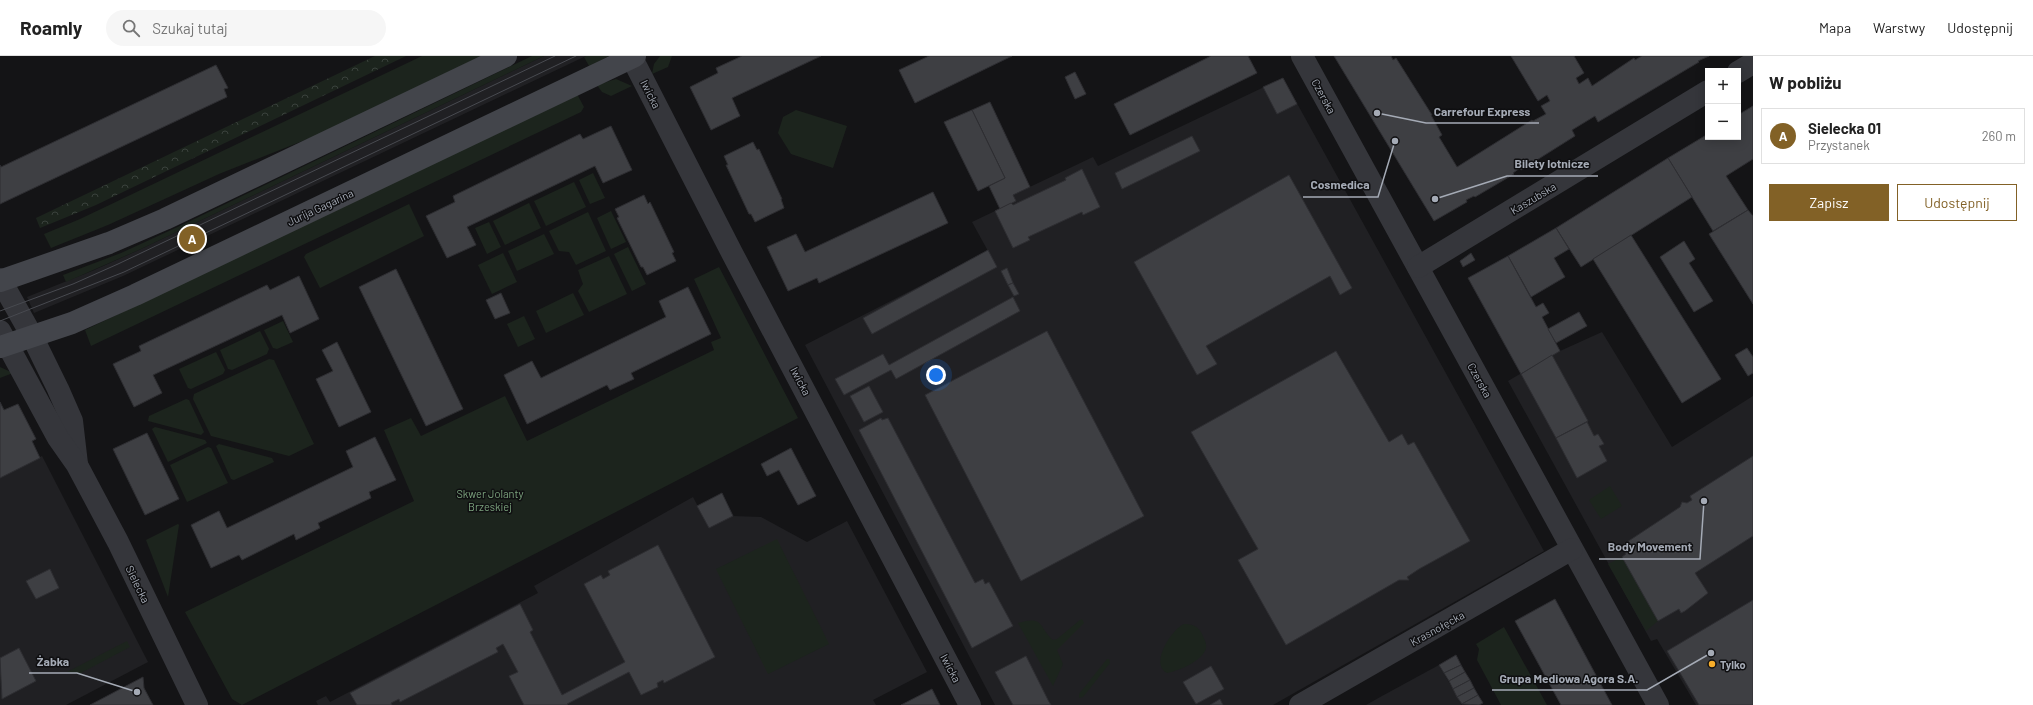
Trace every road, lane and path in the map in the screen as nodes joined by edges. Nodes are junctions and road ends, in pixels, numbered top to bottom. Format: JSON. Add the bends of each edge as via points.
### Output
{"nodes":[{"id":1,"x":506,"y":56,"type":"edge"},
{"id":2,"x":1302,"y":56,"type":"edge"},
{"id":3,"x":633,"y":57,"type":"edge"},
{"id":4,"x":1753,"y":63,"type":"edge"},
{"id":5,"x":1741,"y":70,"type":"edge"},
{"id":6,"x":1705,"y":93,"type":"edge"},
{"id":7,"x":1418,"y":266,"type":"junction"},
{"id":8,"x":0,"y":280,"type":"edge"},
{"id":9,"x":32,"y":336,"type":"junction"},
{"id":10,"x":2,"y":341,"type":"edge"},
{"id":11,"x":78,"y":465,"type":"junction"},
{"id":12,"x":1572,"y":549,"type":"junction"},
{"id":13,"x":196,"y":705,"type":"edge"},
{"id":14,"x":970,"y":705,"type":"edge"},
{"id":15,"x":1300,"y":705,"type":"edge"},
{"id":16,"x":1658,"y":705,"type":"edge"}],
"edges":[{"from":1,"to":8,"type":"main road","via":[[165,219],[109,243]]},
{"from":2,"to":7,"type":"street","name":"Czerska"},
{"from":3,"to":9,"type":"main road","name":"Jurija Gagarina","via":[[135,295],[72,323]]},
{"from":3,"to":14,"type":"street","name":"Iwicka"},
{"from":4,"to":5,"type":"street"},
{"from":6,"to":7,"type":"street","name":"Kaszubska"},
{"from":7,"to":12,"type":"street","name":"Czerska"},
{"from":8,"to":9,"type":"street","name":"Sielecka"},
{"from":9,"to":10,"type":"main road","name":"Jurija Gagarina"},
{"from":9,"to":11,"type":"street","name":"Sielecka","via":[[72,421]]},
{"from":10,"to":11,"type":"street","name":"Sielecka","via":[[58,438]]},
{"from":11,"to":13,"type":"street","name":"Sielecka"},
{"from":12,"to":15,"type":"street","name":"Krasnołęcka"},
{"from":12,"to":16,"type":"street","name":"Czerska"}]}
